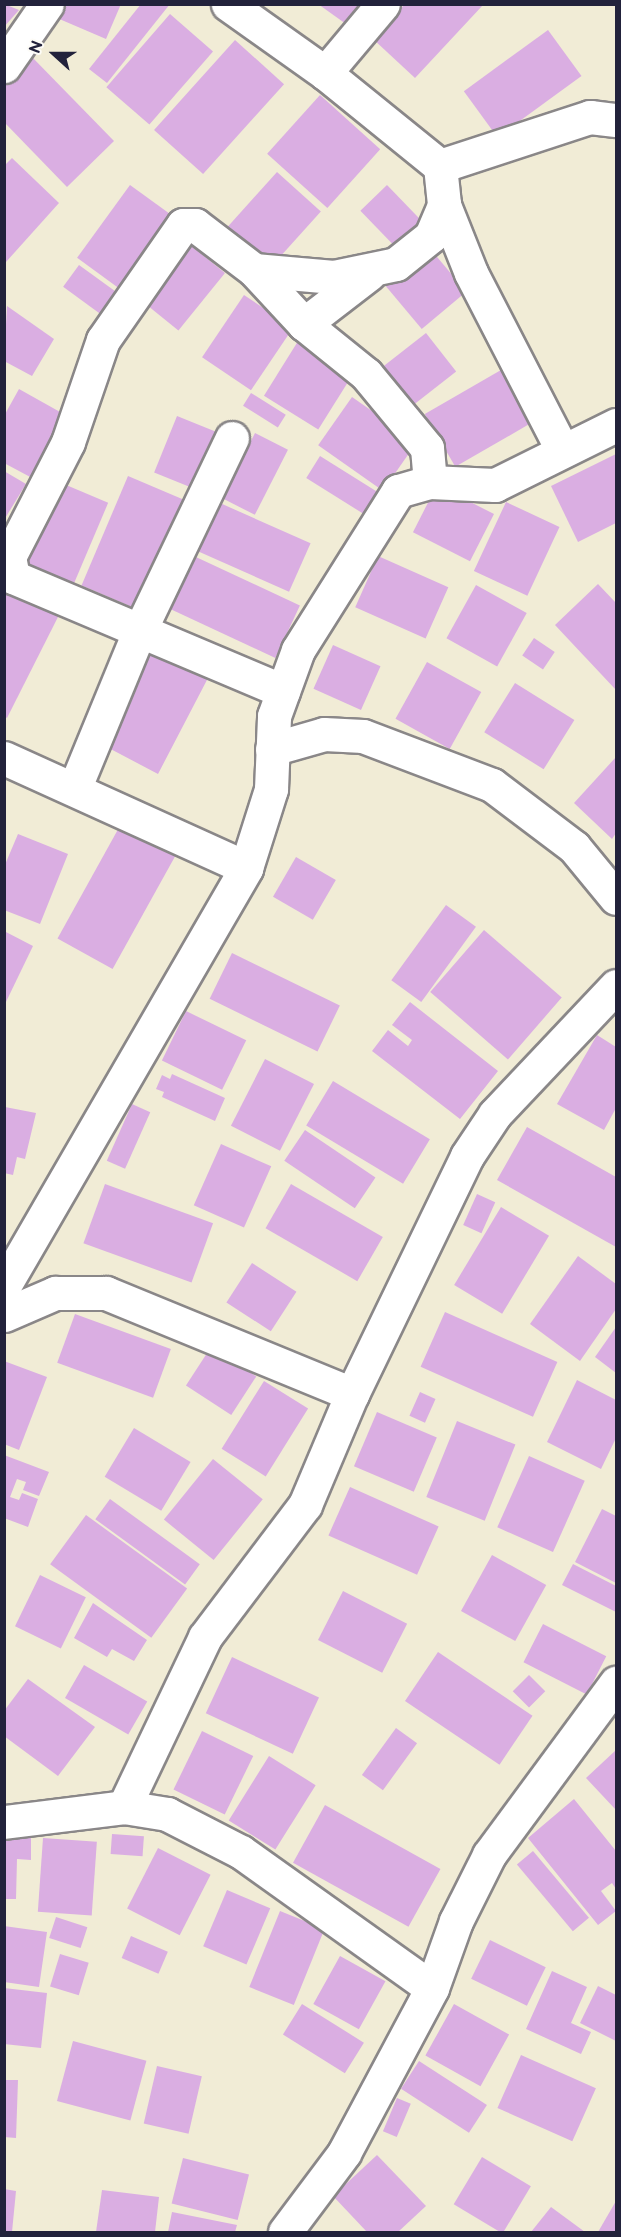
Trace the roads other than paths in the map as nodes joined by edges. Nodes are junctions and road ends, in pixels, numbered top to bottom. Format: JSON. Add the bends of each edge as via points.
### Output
{"nodes":[{"id":1,"x":47,"y":4,"type":"edge"},
{"id":2,"x":228,"y":4,"type":"edge"},
{"id":3,"x":383,"y":4,"type":"edge"},
{"id":4,"x":4,"y":66,"type":"edge"},
{"id":5,"x":325,"y":73,"type":"junction"},
{"id":6,"x":616,"y":120,"type":"edge"},
{"id":7,"x":441,"y":166,"type":"junction"},
{"id":8,"x":444,"y":205,"type":"junction"},
{"id":9,"x":254,"y":270,"type":"junction"},
{"id":10,"x":371,"y":272,"type":"junction"},
{"id":11,"x":304,"y":324,"type":"junction"},
{"id":12,"x":616,"y":425,"type":"edge"},
{"id":13,"x":232,"y":438,"type":"dead end"},
{"id":14,"x":562,"y":449,"type":"junction"},
{"id":15,"x":430,"y":482,"type":"junction"},
{"id":16,"x":139,"y":632,"type":"junction"},
{"id":17,"x":283,"y":691,"type":"junction"},
{"id":18,"x":272,"y":749,"type":"junction"},
{"id":19,"x":4,"y":758,"type":"edge"},
{"id":20,"x":75,"y":787,"type":"junction"},
{"id":21,"x":246,"y":868,"type":"junction"},
{"id":22,"x":616,"y":898,"type":"edge"},
{"id":23,"x":616,"y":986,"type":"edge"},
{"id":24,"x":4,"y":1286,"type":"edge"},
{"id":25,"x":4,"y":1315,"type":"edge"},
{"id":26,"x":352,"y":1394,"type":"junction"},
{"id":27,"x":616,"y":1683,"type":"edge"},
{"id":28,"x":124,"y":1807,"type":"junction"},
{"id":29,"x":4,"y":1822,"type":"edge"},
{"id":30,"x":432,"y":1988,"type":"junction"},
{"id":31,"x":285,"y":2232,"type":"edge"}],
"edges":[{"from":1,"to":4,"type":"street"},
{"from":2,"to":5,"type":"street"},
{"from":3,"to":5,"type":"street"},
{"from":5,"to":7,"type":"street"},
{"from":6,"to":7,"type":"street","via":[[590,117]]},
{"from":7,"to":8,"type":"street"},
{"from":8,"to":10,"type":"street","via":[[431,236],[396,264]]},
{"from":8,"to":14,"type":"street","via":[[471,273]]},
{"from":9,"to":10,"type":"street","via":[[334,277]]},
{"from":9,"to":11,"type":"street"},
{"from":9,"to":16,"type":"street","via":[[195,225],[183,225],[104,340],[68,442],[9,557],[13,577]]},
{"from":10,"to":11,"type":"street"},
{"from":11,"to":15,"type":"street","via":[[366,374],[427,448]]},
{"from":12,"to":14,"type":"street"},
{"from":13,"to":16,"type":"street"},
{"from":14,"to":15,"type":"street","via":[[495,485]]},
{"from":15,"to":17,"type":"street","via":[[398,491],[298,650]]},
{"from":16,"to":17,"type":"street"},
{"from":16,"to":20,"type":"street"},
{"from":17,"to":18,"type":"street","via":[[274,716]]},
{"from":18,"to":21,"type":"street","via":[[271,789]]},
{"from":18,"to":22,"type":"street","via":[[324,734],[363,736],[492,785],[574,847]]},
{"from":19,"to":20,"type":"street"},
{"from":20,"to":21,"type":"street"},
{"from":21,"to":24,"type":"street"},
{"from":23,"to":26,"type":"street","via":[[495,1114],[467,1156]]},
{"from":25,"to":26,"type":"street","via":[[55,1293],[106,1293]]},
{"from":26,"to":28,"type":"street","via":[[305,1505],[205,1637]]},
{"from":27,"to":30,"type":"street","via":[[489,1855],[456,1921]]},
{"from":28,"to":29,"type":"street"},
{"from":28,"to":30,"type":"street","via":[[167,1814],[241,1852]]},
{"from":30,"to":31,"type":"street","via":[[344,2152]]}]}
